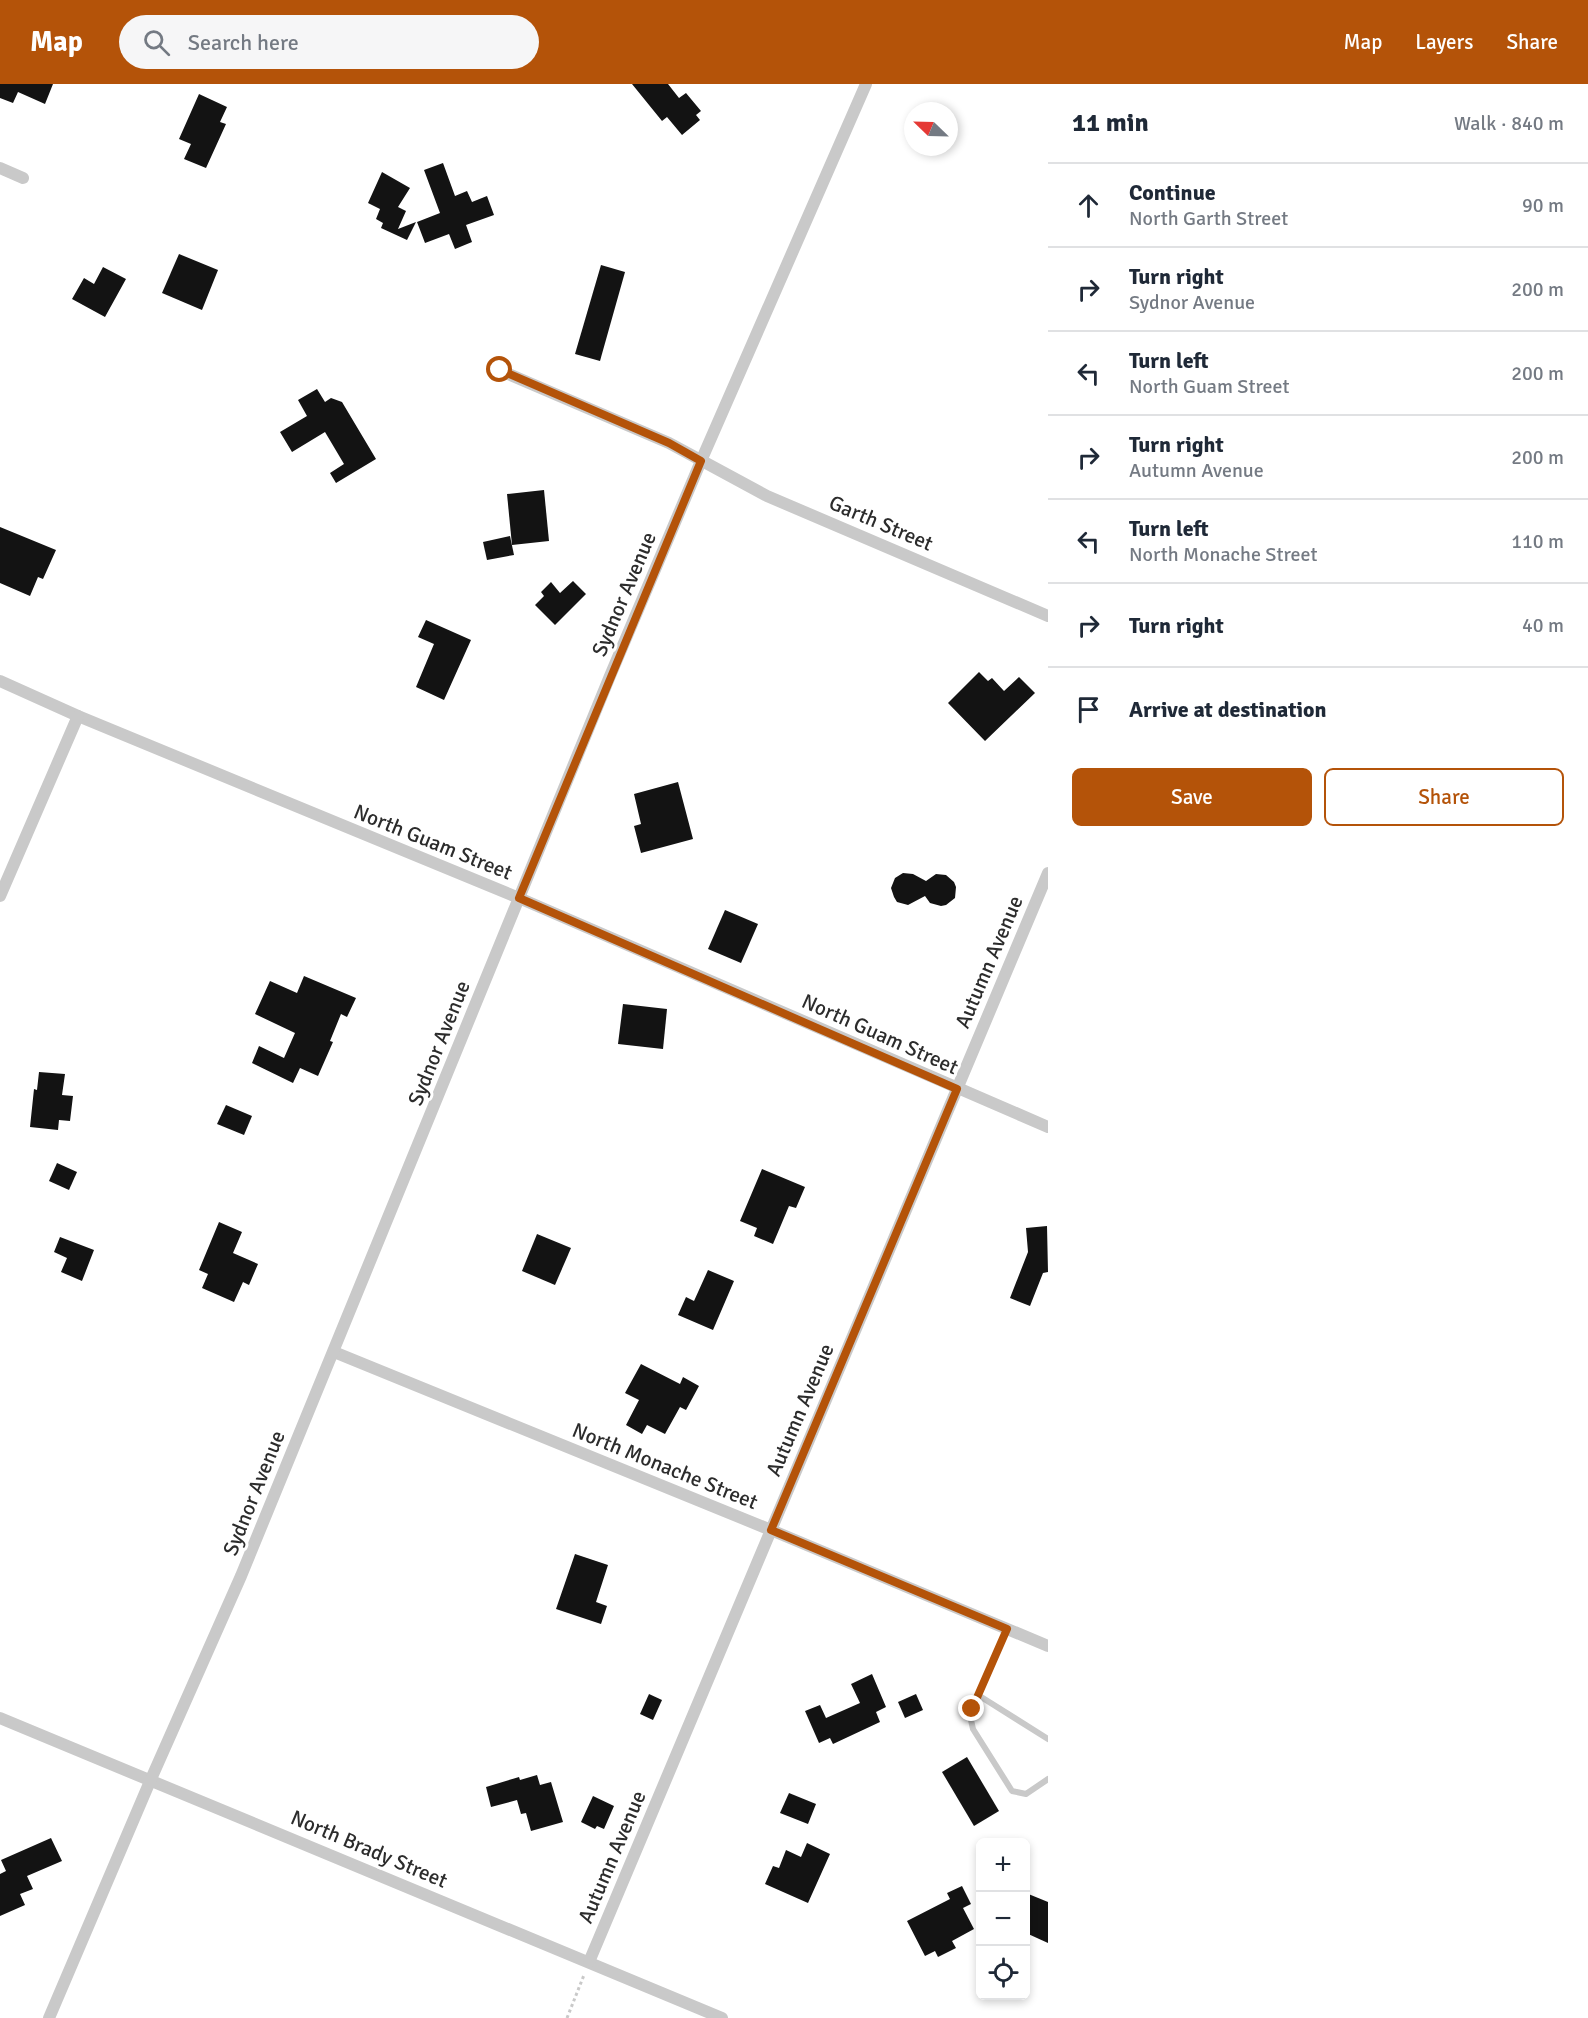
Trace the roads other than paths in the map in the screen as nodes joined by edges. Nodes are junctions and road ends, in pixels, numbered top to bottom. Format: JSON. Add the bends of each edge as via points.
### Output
{"nodes":[{"id":1,"x":866,"y":84,"type":"edge"},
{"id":2,"x":0,"y":168,"type":"edge"},
{"id":3,"x":23,"y":178,"type":"dead end"},
{"id":4,"x":500,"y":370,"type":"dead end"},
{"id":5,"x":701,"y":461,"type":"junction"},
{"id":6,"x":1048,"y":616,"type":"edge"},
{"id":7,"x":0,"y":681,"type":"edge"},
{"id":8,"x":78,"y":716,"type":"junction"},
{"id":9,"x":1048,"y":873,"type":"edge"},
{"id":10,"x":0,"y":896,"type":"edge"},
{"id":11,"x":519,"y":898,"type":"junction"},
{"id":12,"x":957,"y":1089,"type":"junction"},
{"id":13,"x":1048,"y":1127,"type":"edge"},
{"id":14,"x":334,"y":1352,"type":"junction"},
{"id":15,"x":771,"y":1530,"type":"junction"},
{"id":16,"x":1007,"y":1629,"type":"junction"},
{"id":17,"x":1048,"y":1646,"type":"edge"},
{"id":18,"x":978,"y":1695,"type":"junction"},
{"id":19,"x":0,"y":1718,"type":"edge"},
{"id":20,"x":1048,"y":1739,"type":"edge"},
{"id":21,"x":151,"y":1779,"type":"junction"},
{"id":22,"x":1048,"y":1779,"type":"edge"},
{"id":23,"x":589,"y":1962,"type":"junction"},
{"id":24,"x":49,"y":2018,"type":"edge"},
{"id":25,"x":722,"y":2018,"type":"edge"}],
"edges":[{"from":1,"to":5,"type":"street","name":"Sydnor Avenue"},
{"from":2,"to":3,"type":"street"},
{"from":4,"to":5,"type":"street","name":"Garth Street","via":[[669,443]]},
{"from":5,"to":6,"type":"street","name":"Garth Street","via":[[767,496]]},
{"from":5,"to":11,"type":"street","name":"Sydnor Avenue"},
{"from":7,"to":8,"type":"street","name":"North Guam Street"},
{"from":8,"to":10,"type":"street"},
{"from":8,"to":11,"type":"street","name":"North Guam Street"},
{"from":9,"to":12,"type":"street","name":"Autumn Avenue"},
{"from":11,"to":12,"type":"street","name":"North Guam Street"},
{"from":11,"to":14,"type":"street","name":"Sydnor Avenue"},
{"from":12,"to":13,"type":"street","name":"North Guam Street"},
{"from":12,"to":15,"type":"street","name":"Autumn Avenue"},
{"from":14,"to":15,"type":"street","name":"North Monache Street"},
{"from":14,"to":21,"type":"street","name":"Sydnor Avenue"},
{"from":15,"to":16,"type":"street","name":"North Monache Street"},
{"from":15,"to":23,"type":"street","name":"Autumn Avenue"},
{"from":16,"to":17,"type":"street","name":"North Monache Street"},
{"from":16,"to":18,"type":"lane"},
{"from":18,"to":20,"type":"lane"},
{"from":18,"to":22,"type":"lane","via":[[971,1720],[1007,1786],[1026,1794]]},
{"from":19,"to":21,"type":"street","name":"North Brady Street"},
{"from":21,"to":23,"type":"street","name":"North Brady Street"},
{"from":21,"to":24,"type":"street","name":"Sydnor Avenue"},
{"from":23,"to":25,"type":"street","name":"North Brady Street"}]}
